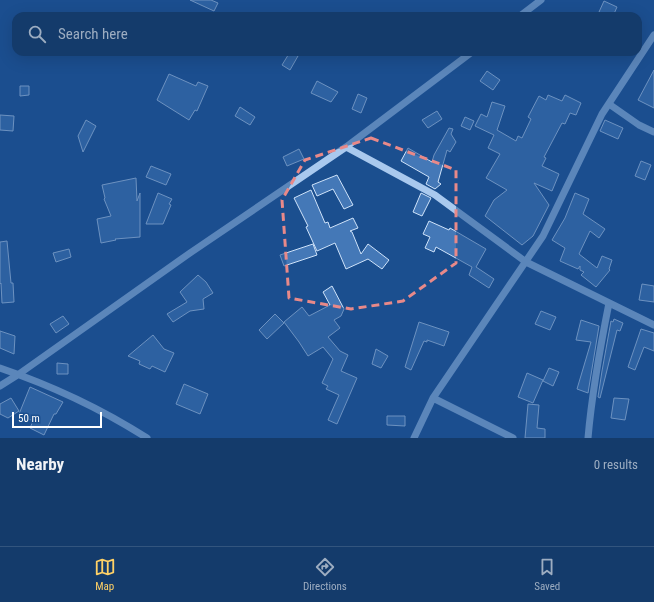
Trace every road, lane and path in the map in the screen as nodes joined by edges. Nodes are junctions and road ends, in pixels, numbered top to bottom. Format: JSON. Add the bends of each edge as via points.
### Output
{"nodes":[{"id":1,"x":541,"y":0,"type":"edge"},
{"id":2,"x":525,"y":12,"type":"edge"},
{"id":3,"x":654,"y":35,"type":"edge"},
{"id":4,"x":642,"y":53,"type":"edge"},
{"id":5,"x":467,"y":56,"type":"edge"},
{"id":6,"x":640,"y":56,"type":"edge"},
{"id":7,"x":609,"y":104,"type":"junction"},
{"id":8,"x":654,"y":132,"type":"edge"},
{"id":9,"x":346,"y":147,"type":"junction"},
{"id":10,"x":526,"y":262,"type":"junction"},
{"id":11,"x":609,"y":303,"type":"junction"},
{"id":12,"x":654,"y":325,"type":"edge"},
{"id":13,"x":0,"y":368,"type":"edge"},
{"id":14,"x":19,"y":374,"type":"junction"},
{"id":15,"x":0,"y":386,"type":"edge"},
{"id":16,"x":433,"y":398,"type":"junction"},
{"id":17,"x":147,"y":438,"type":"edge"},
{"id":18,"x":414,"y":438,"type":"edge"},
{"id":19,"x":513,"y":438,"type":"edge"},
{"id":20,"x":588,"y":438,"type":"edge"}],
"edges":[{"from":1,"to":2,"type":"street"},
{"from":3,"to":4,"type":"street"},
{"from":5,"to":9,"type":"street"},
{"from":6,"to":7,"type":"street"},
{"from":7,"to":8,"type":"street"},
{"from":7,"to":10,"type":"street","via":[[543,236]]},
{"from":9,"to":10,"type":"street","via":[[435,195]]},
{"from":9,"to":14,"type":"street"},
{"from":10,"to":11,"type":"street"},
{"from":10,"to":16,"type":"street"},
{"from":11,"to":12,"type":"street"},
{"from":11,"to":20,"type":"street","via":[[597,364]]},
{"from":13,"to":14,"type":"street"},
{"from":14,"to":15,"type":"street"},
{"from":14,"to":17,"type":"street","via":[[74,396]]},
{"from":16,"to":18,"type":"street"},
{"from":16,"to":19,"type":"street"}]}
